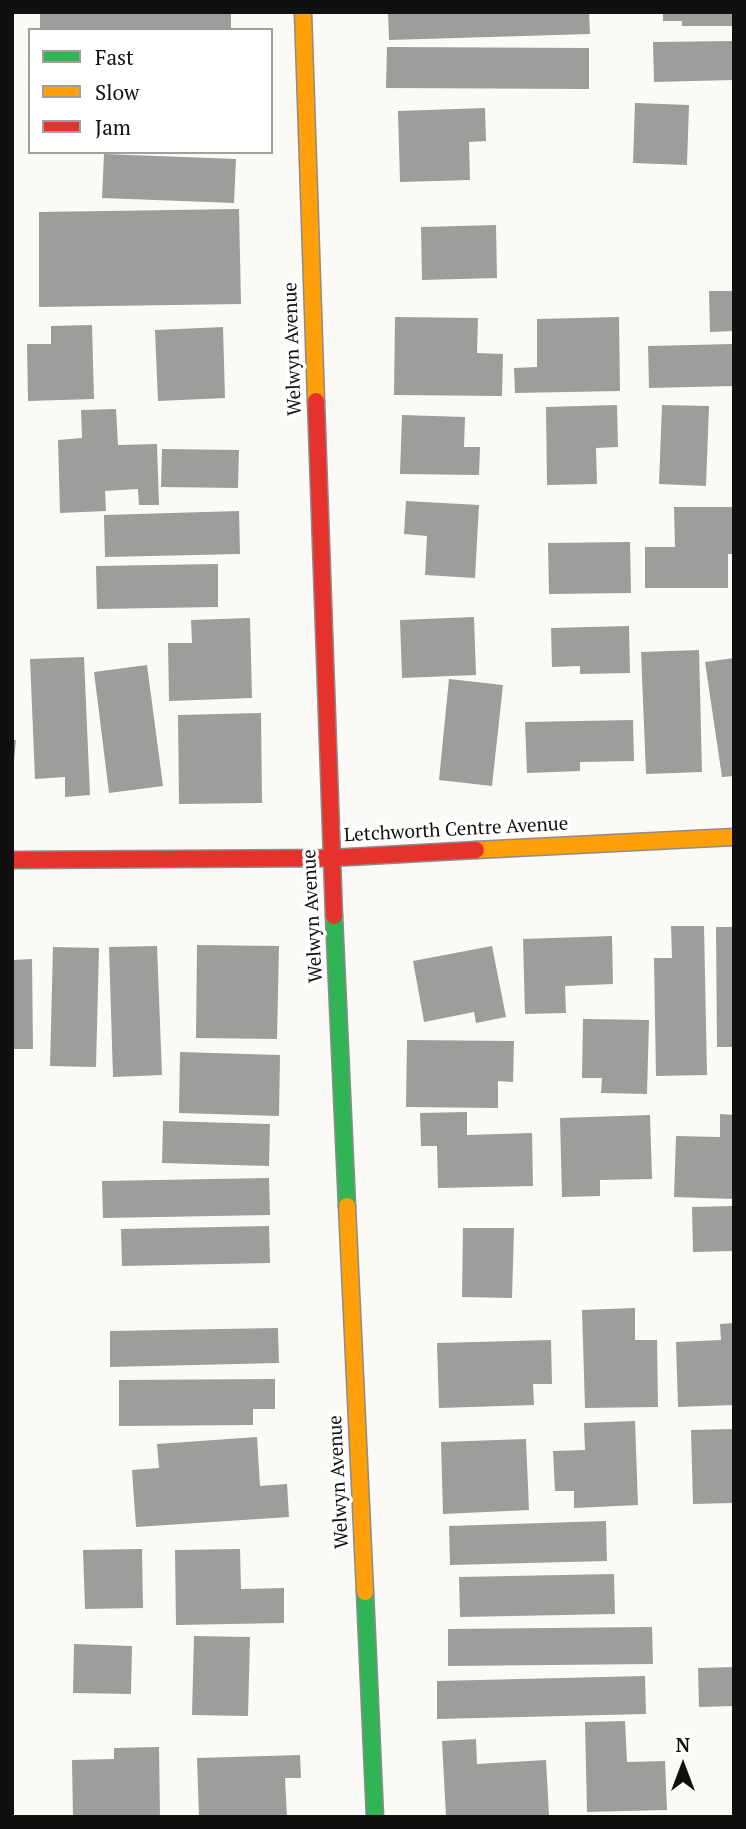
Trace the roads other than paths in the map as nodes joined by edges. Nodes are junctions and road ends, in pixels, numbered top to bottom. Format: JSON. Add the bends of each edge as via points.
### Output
{"nodes":[{"id":1,"x":303,"y":12,"type":"edge"},
{"id":2,"x":734,"y":837,"type":"edge"},
{"id":3,"x":331,"y":858,"type":"junction"},
{"id":4,"x":12,"y":860,"type":"edge"},
{"id":5,"x":375,"y":1817,"type":"edge"}],
"edges":[{"from":1,"to":3,"type":"street","name":"Welwyn Avenue"},
{"from":2,"to":3,"type":"street","name":"Letchworth Centre Avenue"},
{"from":3,"to":4,"type":"street","name":"Letchworth Centre Avenue"},
{"from":3,"to":5,"type":"street","name":"Welwyn Avenue"}]}
